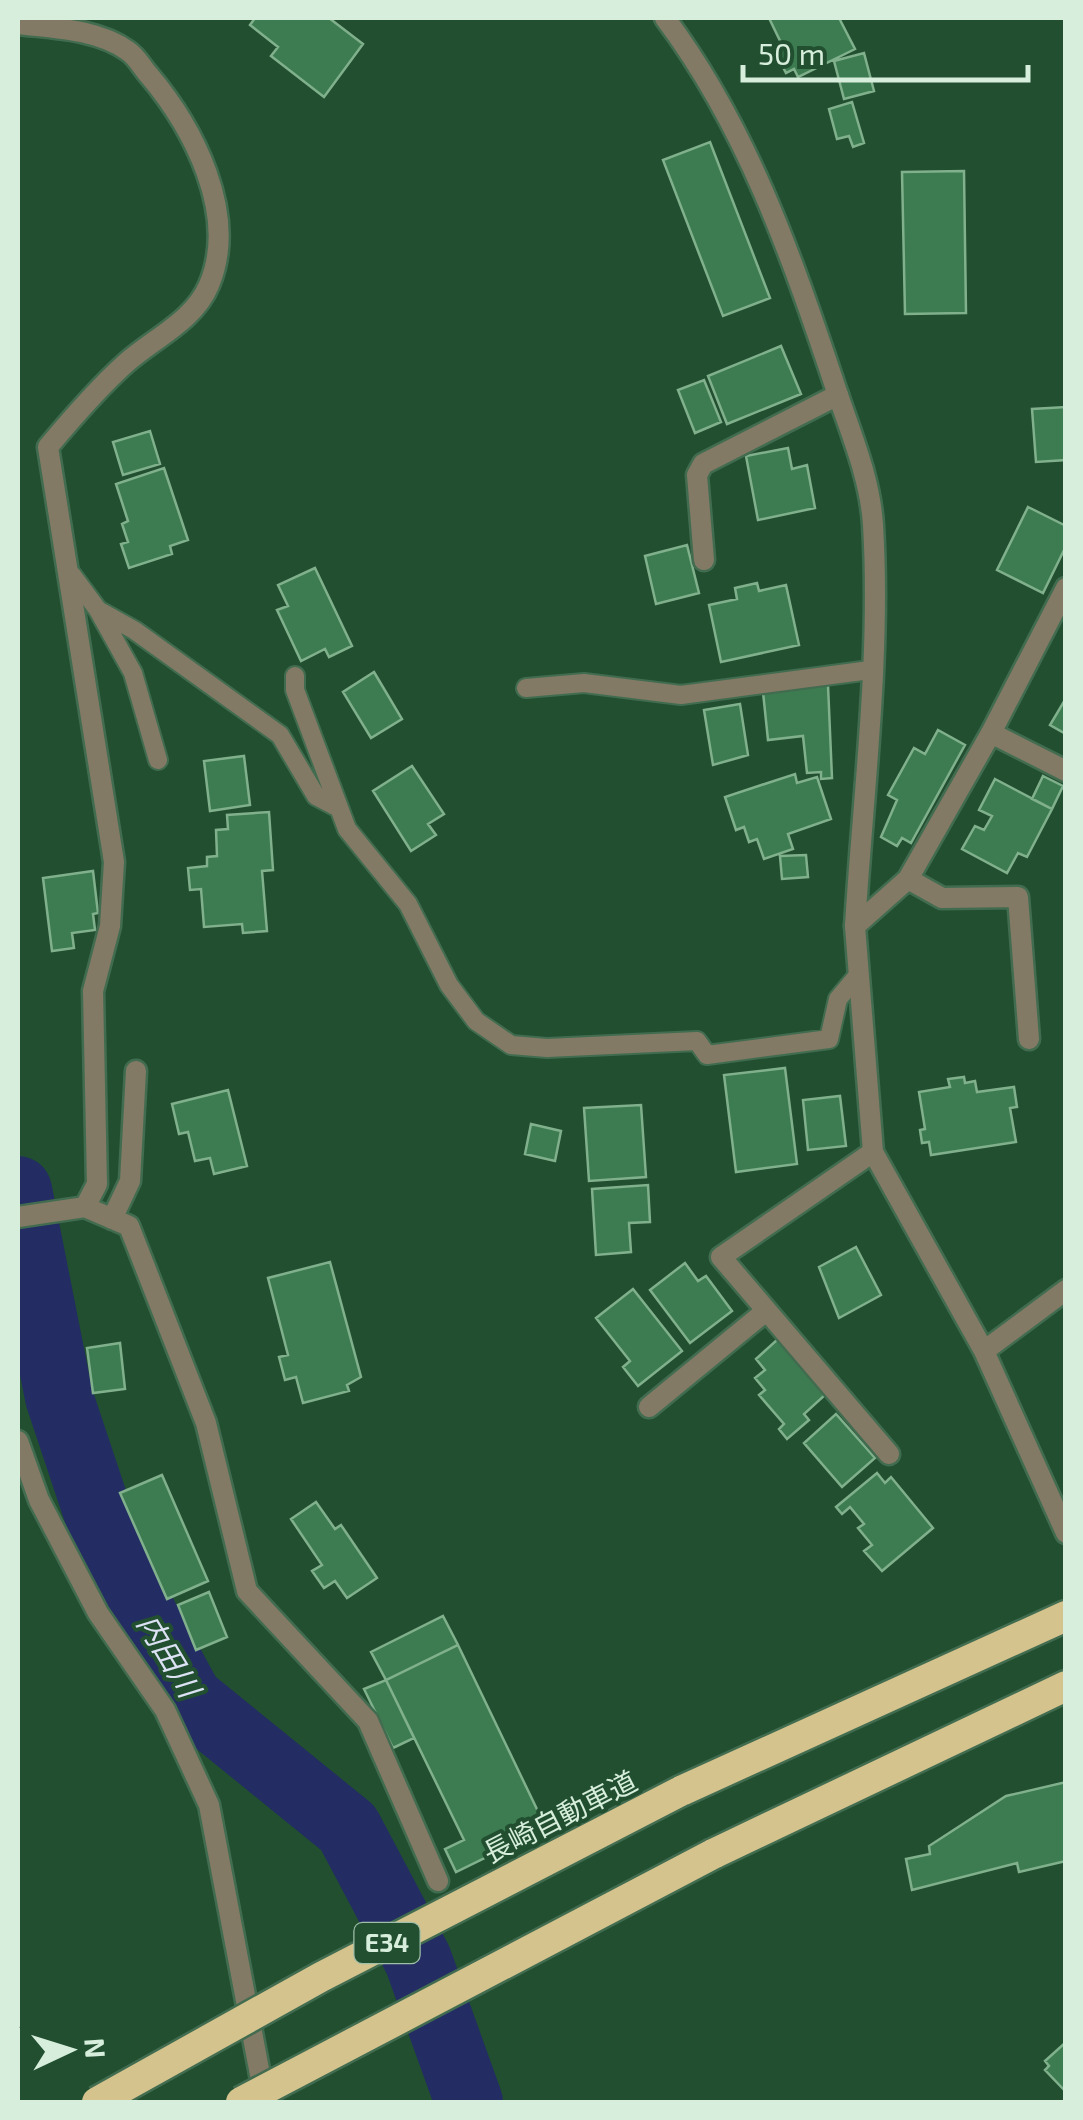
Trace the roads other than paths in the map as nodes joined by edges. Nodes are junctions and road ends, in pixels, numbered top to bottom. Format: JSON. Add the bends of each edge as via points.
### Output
{"nodes":[{"id":1,"x":98,"y":18,"type":"edge"},
{"id":2,"x":664,"y":18,"type":"edge"},
{"id":3,"x":18,"y":24,"type":"edge"},
{"id":4,"x":104,"y":41,"type":"junction"},
{"id":5,"x":838,"y":395,"type":"junction"},
{"id":6,"x":704,"y":560,"type":"dead end"},
{"id":7,"x":72,"y":576,"type":"junction"},
{"id":8,"x":1066,"y":588,"type":"edge"},
{"id":9,"x":98,"y":610,"type":"junction"},
{"id":10,"x":870,"y":670,"type":"junction"},
{"id":11,"x":295,"y":676,"type":"dead end"},
{"id":12,"x":526,"y":688,"type":"dead end"},
{"id":13,"x":992,"y":732,"type":"junction"},
{"id":14,"x":158,"y":760,"type":"dead end"},
{"id":15,"x":1066,"y":770,"type":"edge"},
{"id":16,"x":335,"y":806,"type":"junction"},
{"id":17,"x":908,"y":879,"type":"junction"},
{"id":18,"x":856,"y":926,"type":"junction"},
{"id":19,"x":859,"y":974,"type":"junction"},
{"id":20,"x":1029,"y":1039,"type":"dead end"},
{"id":21,"x":136,"y":1071,"type":"dead end"},
{"id":22,"x":873,"y":1152,"type":"junction"},
{"id":23,"x":85,"y":1207,"type":"junction"},
{"id":24,"x":18,"y":1217,"type":"edge"},
{"id":25,"x":112,"y":1219,"type":"junction"},
{"id":26,"x":1066,"y":1290,"type":"edge"},
{"id":27,"x":766,"y":1311,"type":"junction"},
{"id":28,"x":984,"y":1350,"type":"junction"},
{"id":29,"x":648,"y":1406,"type":"dead end"},
{"id":30,"x":18,"y":1441,"type":"edge"},
{"id":31,"x":889,"y":1454,"type":"dead end"},
{"id":32,"x":1066,"y":1533,"type":"edge"},
{"id":33,"x":1066,"y":1616,"type":"edge"},
{"id":34,"x":1066,"y":1686,"type":"edge"},
{"id":35,"x":438,"y":1881,"type":"dead end"},
{"id":36,"x":96,"y":2102,"type":"edge"},
{"id":37,"x":241,"y":2102,"type":"edge"},
{"id":38,"x":266,"y":2102,"type":"edge"}],
"edges":[{"from":1,"to":4,"type":"street"},
{"from":2,"to":5,"type":"street","via":[[708,76],[762,182]]},
{"from":3,"to":4,"type":"street","via":[[76,30]]},
{"from":4,"to":7,"type":"street","via":[[128,51],[175,106],[203,164],[217,215],[218,250],[208,286],[190,313],[117,372],[48,447]]},
{"from":5,"to":6,"type":"street","via":[[702,464],[697,475]]},
{"from":5,"to":10,"type":"street","via":[[872,522]]},
{"from":7,"to":9,"type":"lane"},
{"from":7,"to":23,"type":"street","via":[[114,862],[110,926],[93,991],[97,1184]]},
{"from":8,"to":13,"type":"street"},
{"from":9,"to":14,"type":"lane","via":[[133,673]]},
{"from":9,"to":16,"type":"lane","via":[[280,735],[316,796]]},
{"from":10,"to":12,"type":"lane","via":[[682,694],[584,683]]},
{"from":10,"to":18,"type":"street"},
{"from":11,"to":16,"type":"lane"},
{"from":13,"to":15,"type":"street"},
{"from":13,"to":17,"type":"street"},
{"from":16,"to":19,"type":"lane","via":[[408,904],[458,997],[476,1021],[511,1044],[697,1040],[707,1055],[829,1039],[838,999]]},
{"from":17,"to":18,"type":"street"},
{"from":17,"to":20,"type":"street","via":[[942,898],[1018,897]]},
{"from":18,"to":19,"type":"street"},
{"from":19,"to":22,"type":"street"},
{"from":21,"to":25,"type":"street","via":[[130,1182]]},
{"from":22,"to":27,"type":"street","via":[[721,1257]]},
{"from":22,"to":28,"type":"street"},
{"from":23,"to":24,"type":"street"},
{"from":23,"to":25,"type":"street"},
{"from":25,"to":35,"type":"street","via":[[129,1226],[176,1338],[206,1423],[247,1590],[368,1721]]},
{"from":26,"to":28,"type":"street"},
{"from":27,"to":29,"type":"street"},
{"from":27,"to":31,"type":"street"},
{"from":28,"to":32,"type":"street"},
{"from":30,"to":38,"type":"street","via":[[39,1500],[98,1613],[166,1710],[209,1805]]},
{"from":33,"to":36,"type":"highway","name":"長崎自動車道","number":"E34","bridge":true,"via":[[681,1791]]},
{"from":34,"to":37,"type":"highway","number":"E34","bridge":true,"via":[[713,1854]]}]}
